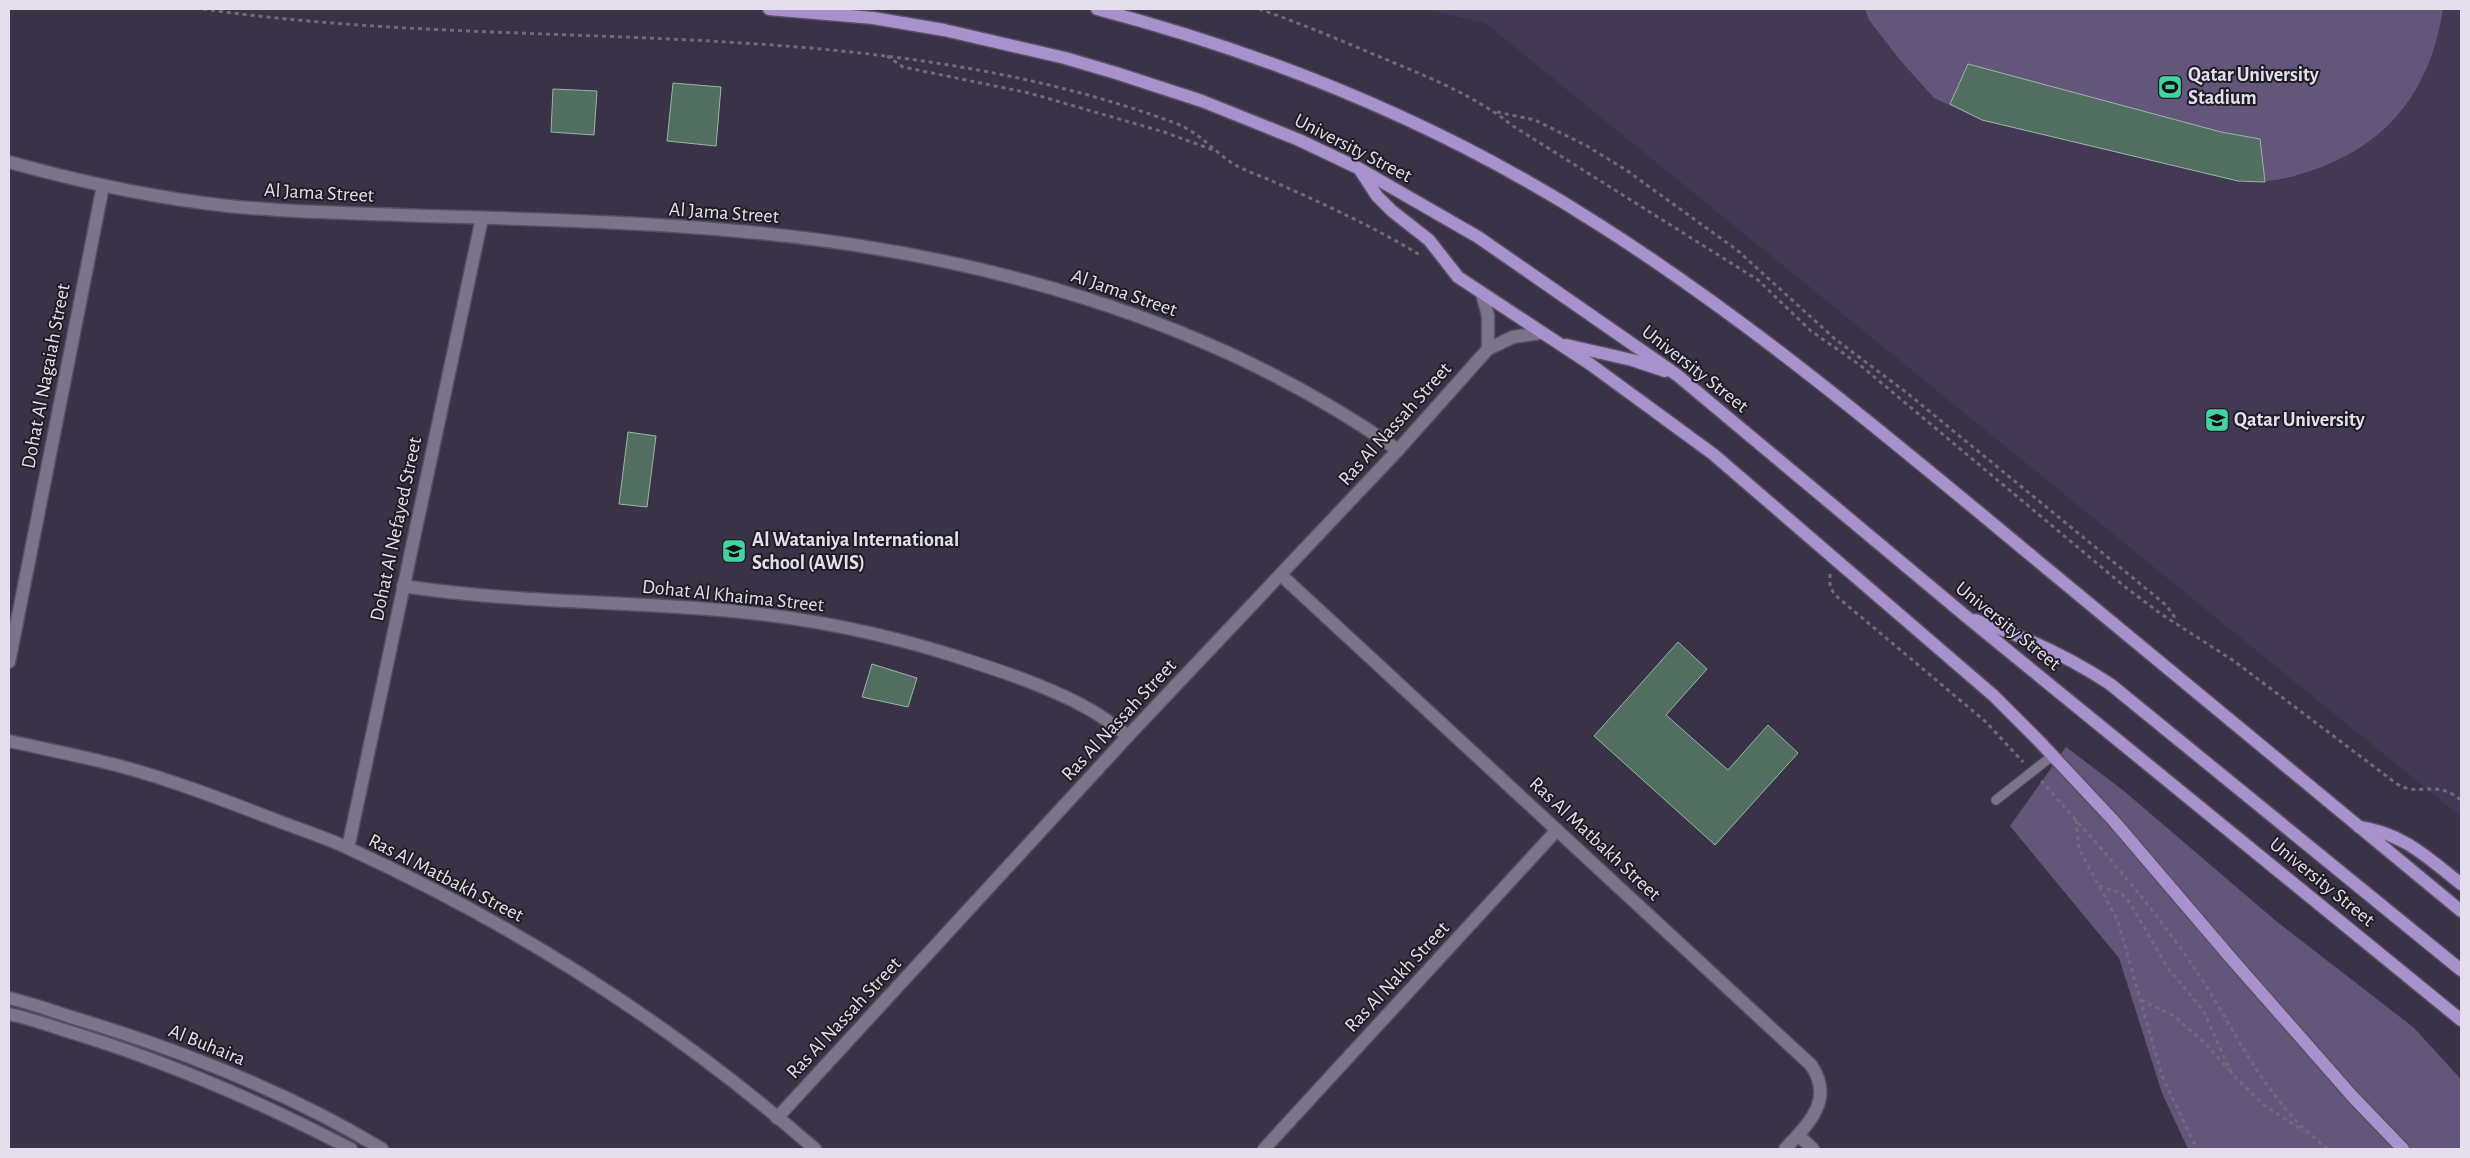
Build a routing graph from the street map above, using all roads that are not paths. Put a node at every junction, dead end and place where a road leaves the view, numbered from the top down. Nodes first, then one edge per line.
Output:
1 (769, 9) edge
2 (1097, 9) edge
3 (9, 162) edge
4 (1358, 168) junction
5 (103, 186) junction
6 (482, 218) junction
7 (1482, 294) junction
8 (1540, 334) junction
9 (1556, 342) junction
10 (1488, 348) junction
11 (1677, 375) junction
12 (1398, 450) junction
13 (1281, 575) junction
14 (403, 586) junction
15 (1968, 618) junction
16 (9, 662) edge
17 (1128, 736) junction
18 (9, 741) edge
19 (2052, 756) junction
20 (1996, 800) dead end
21 (2359, 827) junction
22 (1557, 830) junction
23 (348, 848) junction
24 (2461, 884) edge
25 (2461, 912) edge
26 (2461, 970) edge
27 (9, 998) edge
28 (9, 1014) edge
29 (2461, 1020) edge
30 (777, 1118) junction
31 (1798, 1135) junction
32 (351, 1149) edge
33 (382, 1149) edge
34 (815, 1149) edge
35 (1264, 1149) edge
36 (1785, 1149) edge
37 (1813, 1149) edge
38 (2403, 1149) edge

1 - 4 main road, University Street
2 - 21 main road
3 - 5 street, Al Jama Street
4 - 7 main road
4 - 11 main road, University Street
5 - 6 street, Al Jama Street
5 - 16 street, Dohat Al Nagaiah Street
6 - 12 street, Al Jama Street
6 - 14 street, Dohat Al Nefayed Street
7 - 8 main road
7 - 10 street
8 - 9 main road
8 - 10 street, Ras Al Nassah Street
9 - 11 main road
9 - 19 main road
10 - 12 street, Ras Al Nassah Street
11 - 15 main road, University Street
12 - 13 street, Ras Al Nassah Street
13 - 17 street, Ras Al Nassah Street
13 - 22 street, Ras Al Matbakh Street
14 - 17 street, Dohat Al Khaima Street
14 - 23 street, Dohat Al Nefayed Street
15 - 26 main road
15 - 29 main road, University Street
17 - 30 street, Ras Al Nassah Street
18 - 23 street, Ras Al Matbakh Street
19 - 20 lane
19 - 38 main road
21 - 24 main road
21 - 25 main road
22 - 31 street, Ras Al Matbakh Street
22 - 35 street, Ras Al Nakh Street
23 - 30 street, Ras Al Matbakh Street
27 - 33 street, Al Buhaira
28 - 32 street, Al Buhaira
30 - 34 street, Ras Al Matbakh Street
31 - 36 street, Ras Al Matbakh Street
31 - 37 street

